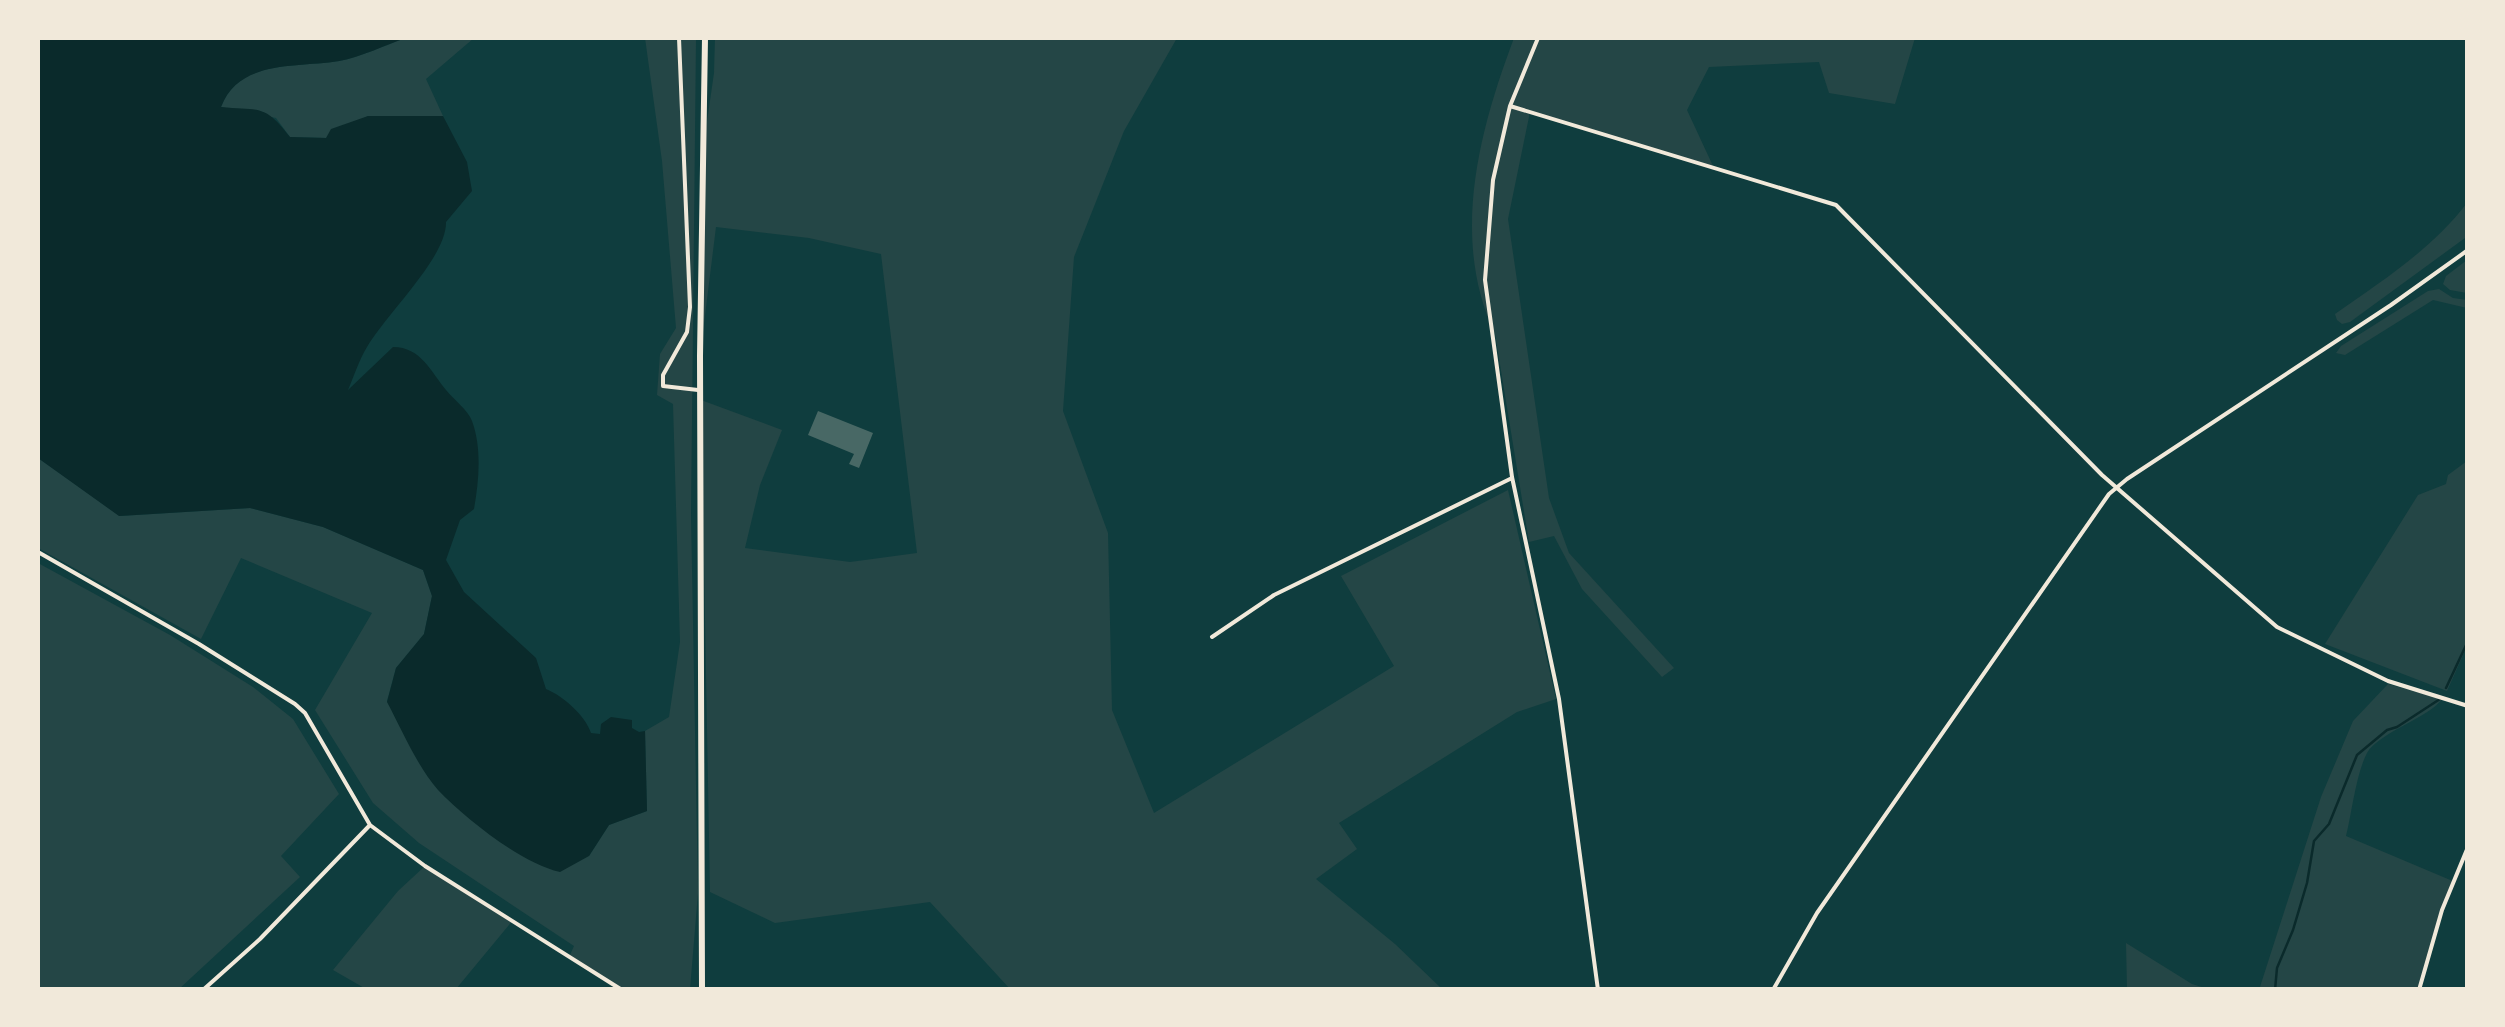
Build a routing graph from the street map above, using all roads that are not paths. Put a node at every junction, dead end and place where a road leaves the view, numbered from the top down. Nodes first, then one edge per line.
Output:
1 (679, 38) edge
2 (705, 38) edge
3 (1538, 38) edge
4 (1510, 106) junction
5 (2468, 250) edge
6 (700, 390) junction
7 (1512, 478) junction
8 (2117, 486) junction
9 (38, 552) edge
10 (1212, 637) dead end
11 (2468, 706) edge
12 (370, 825) junction
13 (2468, 848) edge
14 (203, 990) edge
15 (622, 990) edge
16 (702, 990) edge
17 (1598, 990) edge
18 (1773, 990) edge
19 (2420, 990) edge

1 - 6 street
2 - 6 main road
3 - 4 street
4 - 7 street
4 - 8 street
5 - 8 street
6 - 16 main road
7 - 10 street
7 - 17 street
8 - 11 street
8 - 18 street
9 - 12 street
12 - 14 street
12 - 15 street
13 - 19 street

